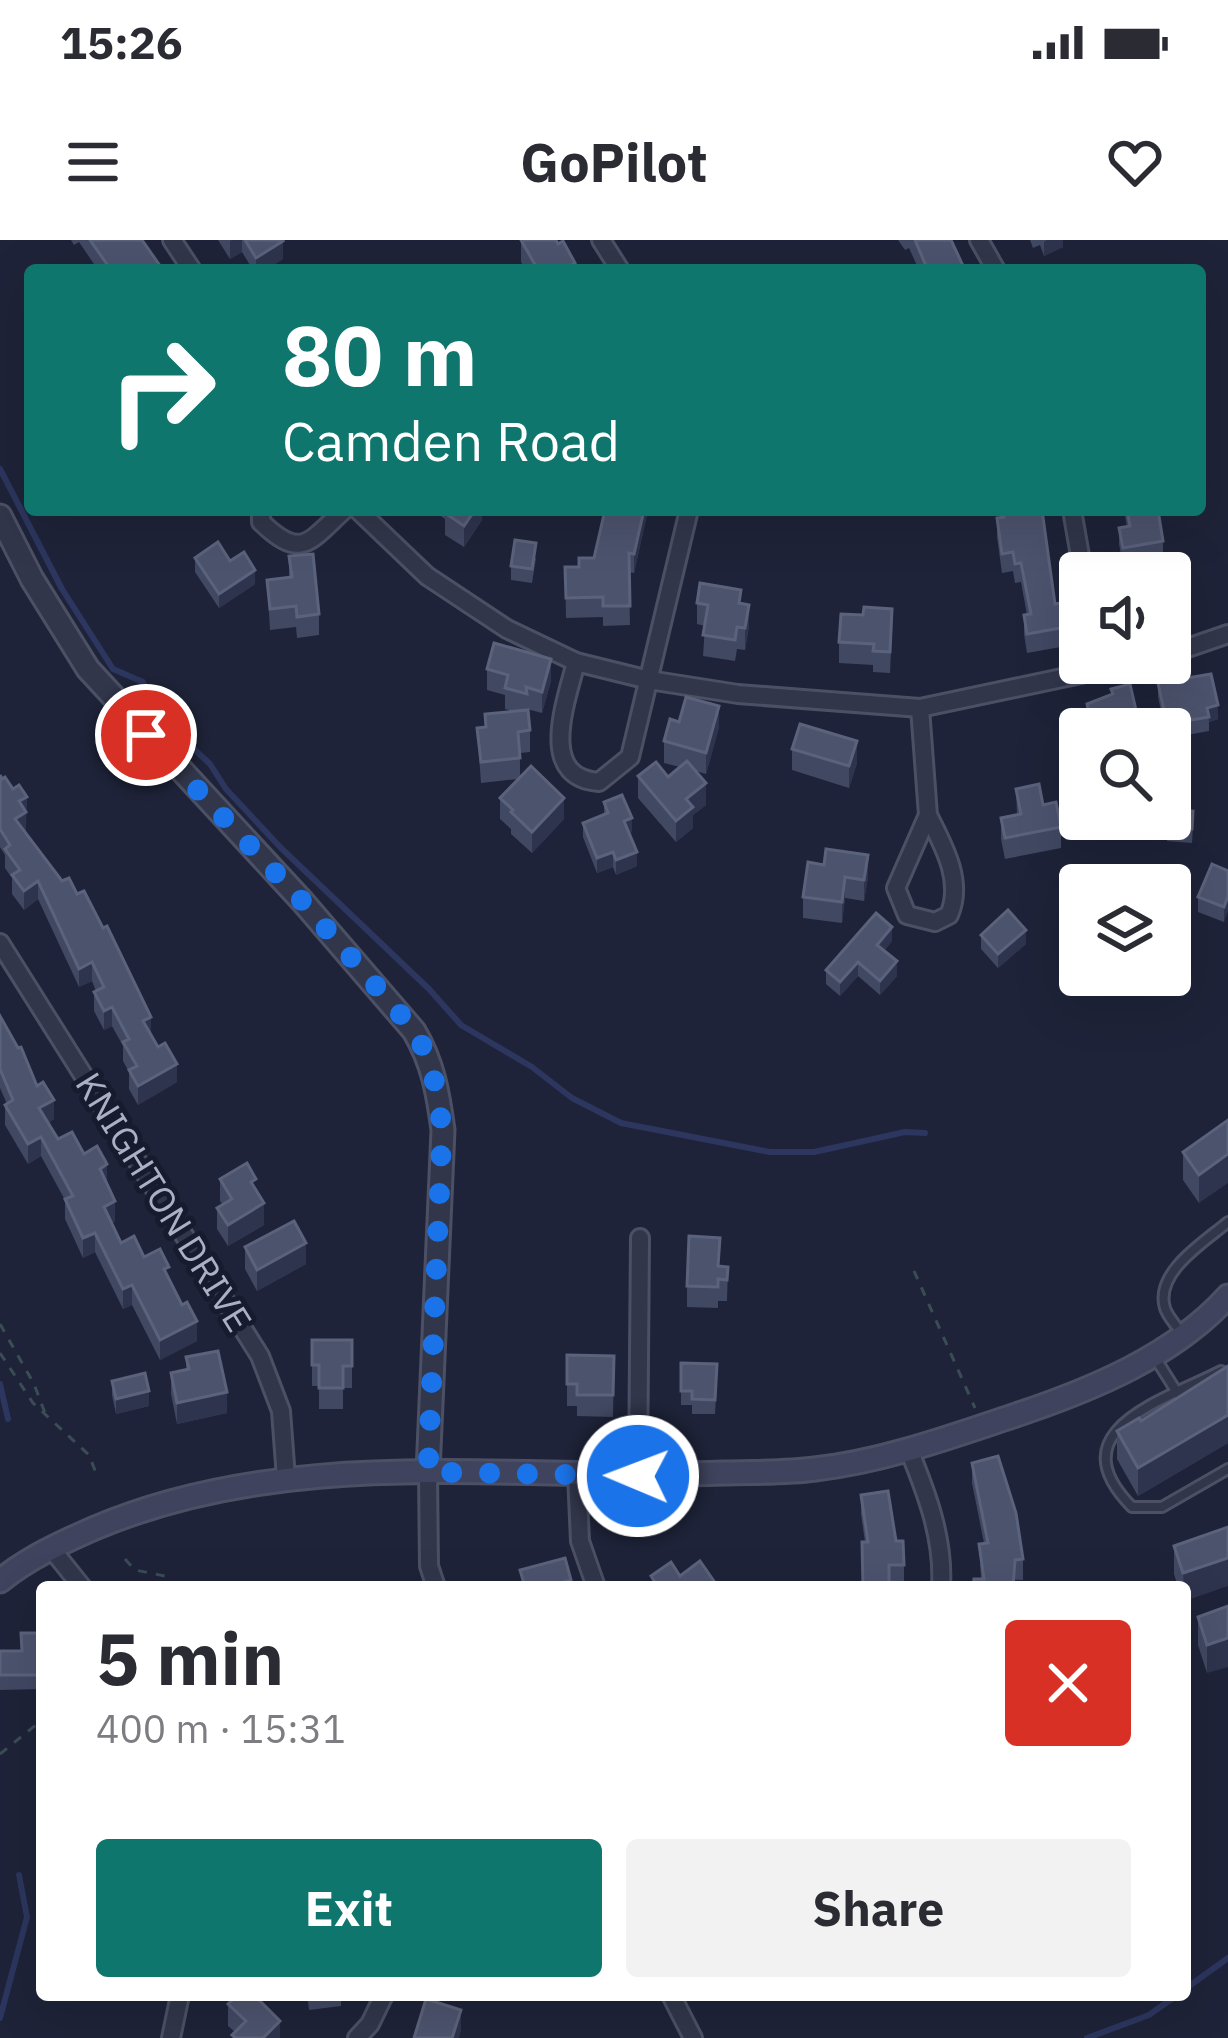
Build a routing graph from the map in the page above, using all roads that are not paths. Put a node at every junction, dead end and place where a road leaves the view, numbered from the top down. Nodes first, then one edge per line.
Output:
1 (0, 516) edge
2 (262, 516) edge
3 (338, 516) edge
4 (364, 516) edge
5 (688, 516) edge
6 (1073, 516) edge
7 (1079, 552) edge
8 (1228, 634) edge
9 (1191, 647) edge
10 (576, 662) junction
11 (1059, 676) edge
12 (650, 680) junction
13 (920, 708) junction
14 (928, 815) junction
15 (0, 943) edge
16 (1228, 1222) edge
17 (640, 1238) dead end
18 (1226, 1304) edge
19 (1182, 1335) junction
20 (1154, 1355) junction
21 (1228, 1374) edge
22 (1178, 1394) junction
23 (909, 1450) junction
24 (1228, 1469) edge
25 (428, 1472) junction
26 (577, 1475) junction
27 (638, 1476) junction
28 (286, 1478) junction
29 (50, 1547) junction
30 (0, 1581) edge
31 (77, 1581) edge
32 (434, 1581) edge
33 (594, 1581) edge
34 (941, 1581) edge
35 (179, 2001) edge
36 (381, 2001) edge
37 (674, 2001) edge
38 (171, 2038) edge
39 (357, 2038) edge
40 (693, 2038) edge

1 - 25 street
2 - 3 street
4 - 10 street
5 - 12 street
6 - 7 street
8 - 9 street
10 - 12 street
10 - 12 street
11 - 13 street
12 - 13 street
13 - 14 street
14 - 14 street
15 - 28 street, KNIGHTON DRIVE
16 - 19 lane
17 - 27 street
18 - 19 main road
19 - 20 main road
20 - 22 lane
20 - 23 main road
21 - 22 lane
22 - 24 lane
23 - 27 main road
23 - 34 street
25 - 26 main road
25 - 28 main road
25 - 32 street
26 - 27 main road
26 - 33 street
28 - 29 main road
29 - 30 main road
29 - 31 street
35 - 38 street
36 - 39 street
37 - 40 street

